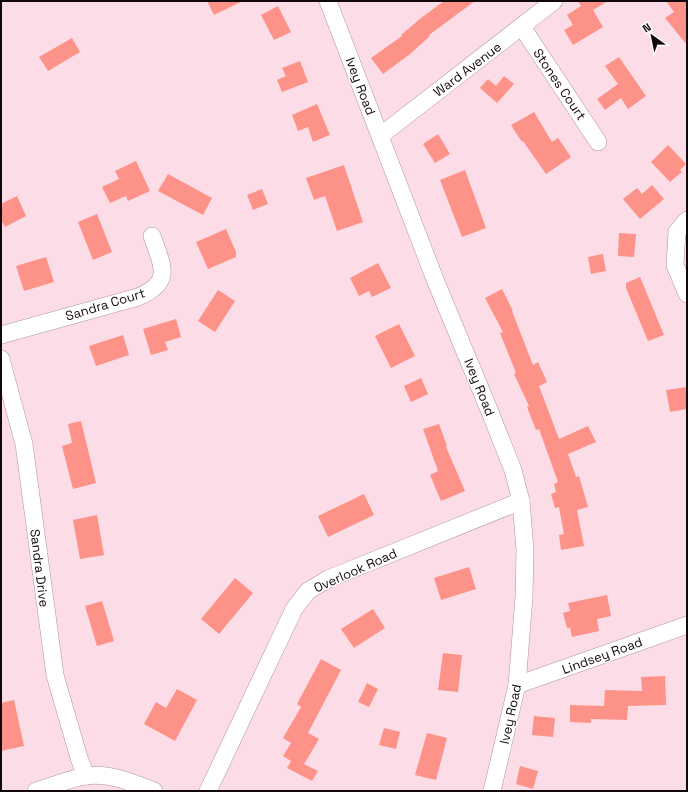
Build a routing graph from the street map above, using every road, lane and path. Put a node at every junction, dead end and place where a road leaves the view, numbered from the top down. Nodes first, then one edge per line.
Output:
1 (328, 1) edge
2 (554, 1) edge
3 (522, 27) junction
4 (380, 136) junction
5 (598, 142) dead end
6 (687, 220) edge
7 (152, 236) dead end
8 (687, 294) edge
9 (1, 335) edge
10 (1, 359) edge
11 (521, 501) junction
12 (687, 624) edge
13 (517, 685) junction
14 (86, 776) junction
15 (36, 791) edge
16 (154, 791) edge
17 (208, 791) edge
18 (492, 791) edge

1 - 4 street, Ivey Road
2 - 3 street, Ward Avenue
3 - 4 street, Ward Avenue
3 - 5 street, Stones Court
4 - 11 street, Ivey Road
6 - 8 street
7 - 9 street, Sandra Court
10 - 14 street, Sandra Drive
11 - 13 street, Ivey Road
11 - 17 street, Overlook Road
12 - 13 street, Lindsey Road
13 - 18 street, Ivey Road
14 - 15 street
14 - 16 street

